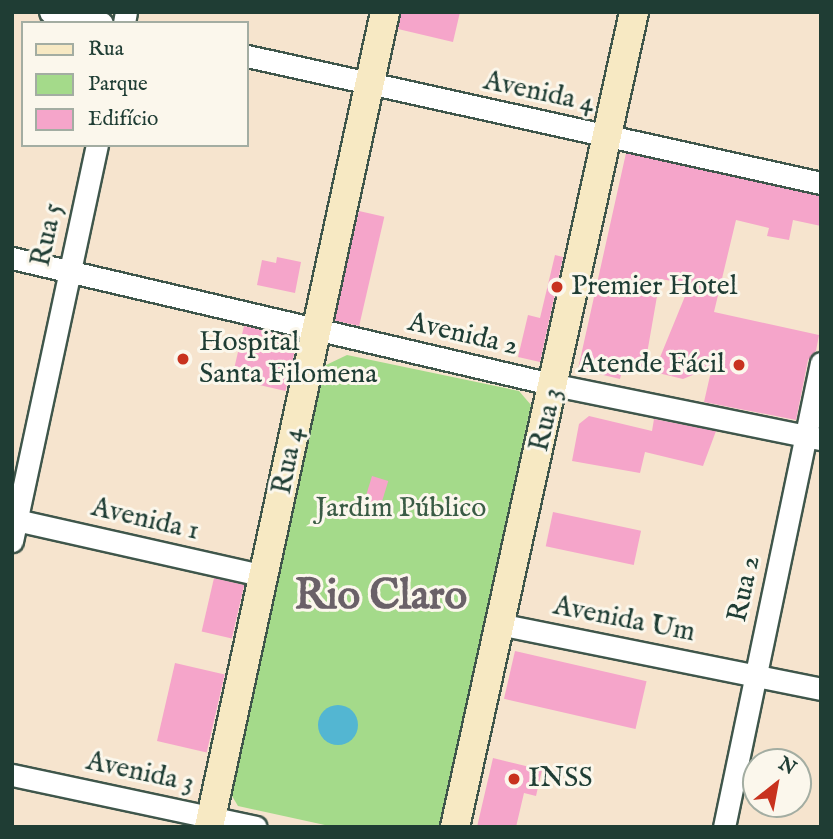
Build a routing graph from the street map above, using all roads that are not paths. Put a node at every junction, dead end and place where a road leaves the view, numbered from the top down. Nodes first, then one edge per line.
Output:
1 (50, 12) edge
2 (385, 12) edge
3 (634, 12) edge
4 (93, 21) edge
5 (248, 57) edge
6 (368, 85) junction
7 (607, 135) junction
8 (97, 147) edge
9 (821, 183) edge
10 (12, 258) edge
11 (69, 270) junction
12 (316, 329) junction
13 (821, 363) edge
14 (555, 385) junction
15 (813, 438) edge
16 (15, 520) edge
17 (12, 541) edge
18 (265, 576) junction
19 (499, 624) junction
20 (756, 675) junction
21 (821, 689) edge
22 (12, 775) edge
23 (210, 822) edge
24 (256, 827) edge
25 (454, 827) edge
26 (724, 827) edge

1 - 4 street
2 - 6 main road, Rua 4
3 - 7 main road, Rua 3
5 - 6 street, Avenida 4
6 - 7 street, Avenida 4
6 - 12 main road, Rua 4
7 - 9 street, Avenida 4
7 - 14 main road, Rua 3
8 - 11 street, Rua 5
10 - 11 street, Avenida 2
11 - 12 street, Avenida 2
11 - 16 street, Rua 5
12 - 14 street, Avenida 2
12 - 18 main road, Rua 4
13 - 15 street, Rua 2
14 - 15 street, Avenida 2
14 - 19 main road, Rua 3
15 - 20 street, Rua 2
16 - 17 street, Rua 5
16 - 18 street, Avenida 1
18 - 23 main road, Rua 4
19 - 20 street, Avenida Um
19 - 25 main road, Rua 3
20 - 21 street, Avenida Um
20 - 26 street, Rua 2
22 - 23 street, Avenida 3
23 - 24 street, Avenida 3

